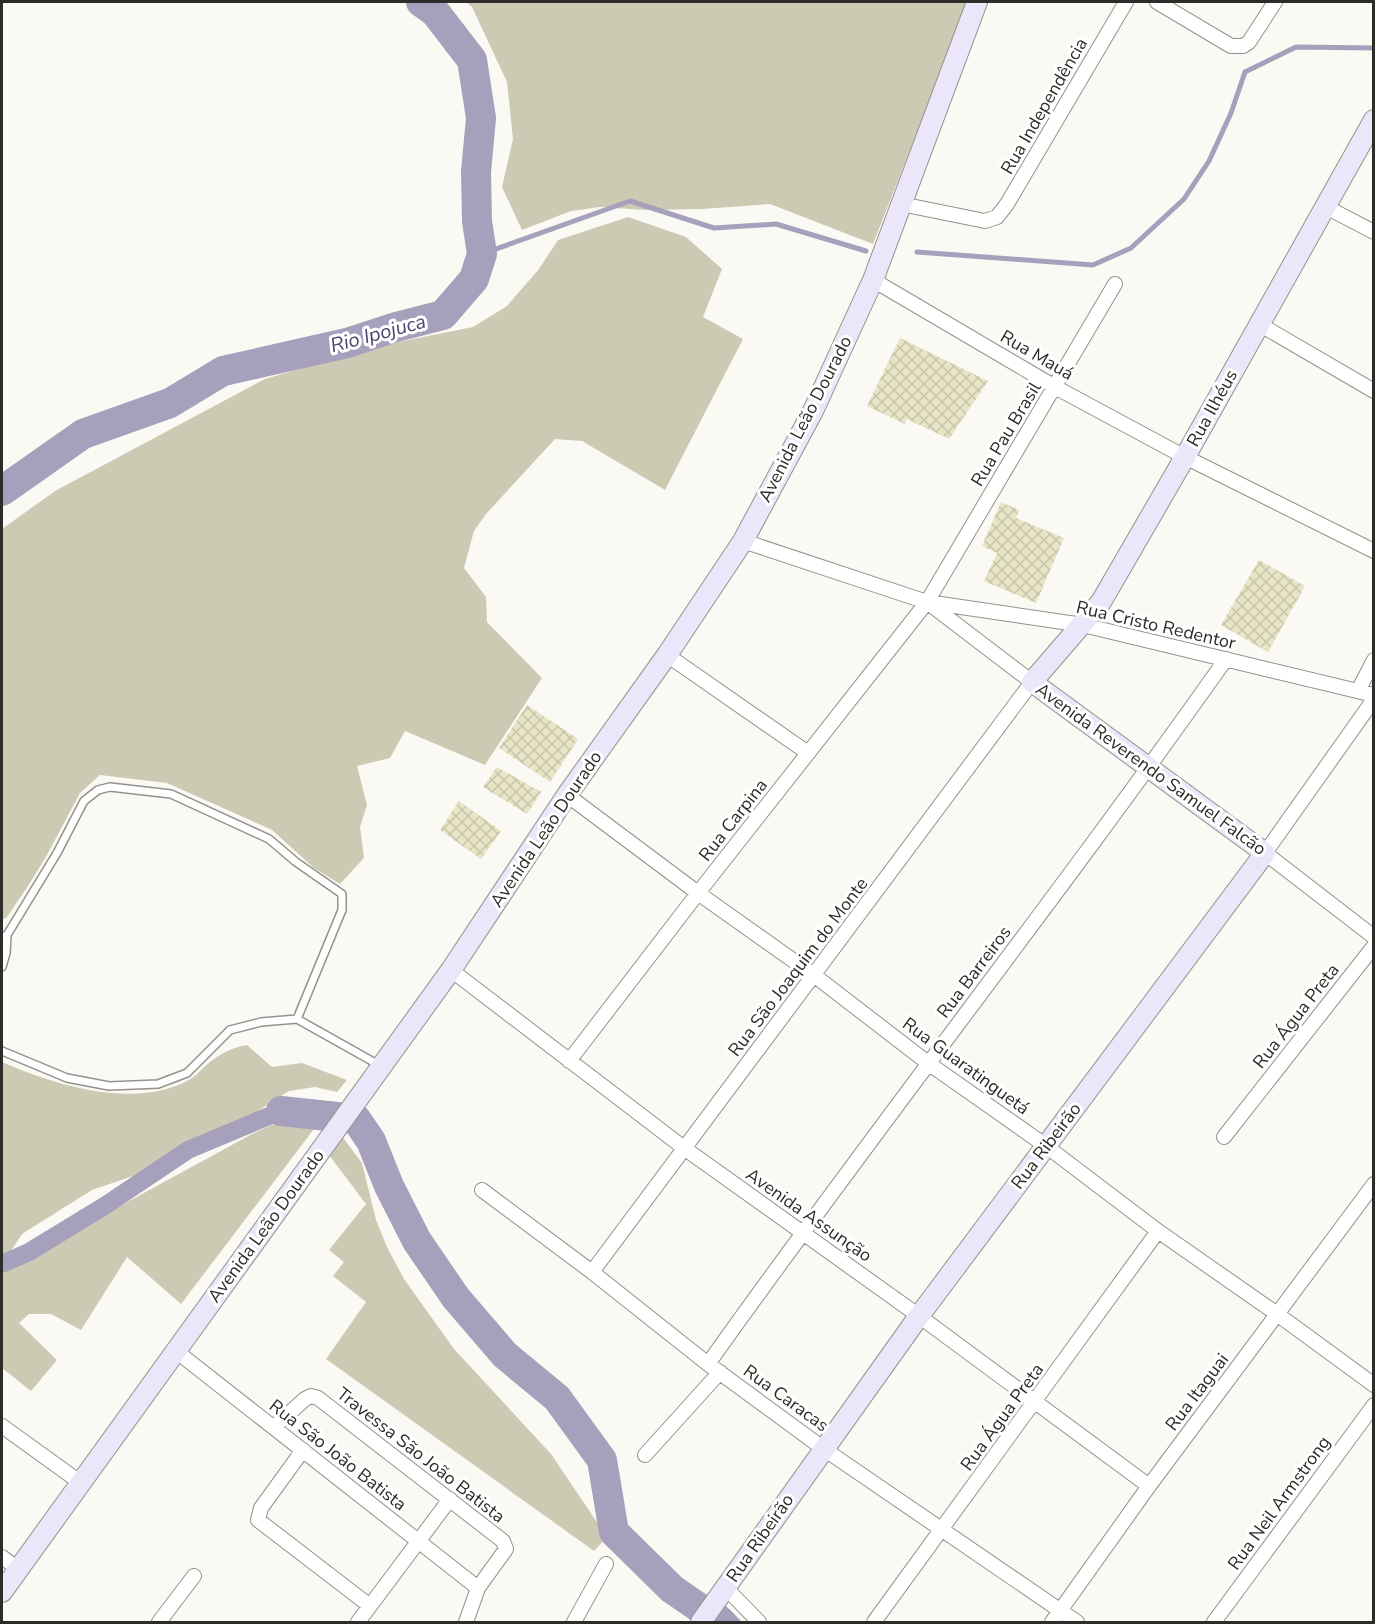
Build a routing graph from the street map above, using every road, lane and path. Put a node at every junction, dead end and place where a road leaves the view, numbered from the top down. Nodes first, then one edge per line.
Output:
1 (977, 2) edge
2 (1126, 2) edge
3 (1157, 2) edge
4 (1275, 2) edge
5 (1374, 120) edge
6 (901, 204) junction
7 (1326, 207) junction
8 (1374, 232) edge
9 (873, 280) junction
10 (1115, 284) dead end
11 (1259, 324) junction
12 (1055, 387) junction
13 (1374, 391) edge
14 (1185, 457) junction
15 (743, 541) junction
16 (1374, 551) edge
17 (927, 602) junction
18 (1083, 625) junction
19 (667, 655) junction
20 (1226, 659) junction
21 (1374, 660) edge
22 (1032, 682) junction
23 (1358, 690) junction
24 (1374, 697) edge
25 (808, 753) junction
26 (1149, 769) junction
27 (567, 795) junction
28 (1265, 853) junction
29 (698, 893) junction
30 (4, 936) edge
31 (1374, 937) edge
32 (1374, 946) edge
33 (2, 967) edge
34 (451, 970) junction
35 (814, 976) junction
36 (297, 1019) junction
37 (2, 1051) edge
38 (569, 1061) junction
39 (928, 1063) junction
40 (381, 1066) junction
41 (1224, 1137) dead end
42 (1046, 1146) junction
43 (684, 1148) junction
44 (1374, 1184) edge
45 (482, 1190) dead end
46 (1158, 1231) junction
47 (802, 1232) junction
48 (592, 1272) junction
49 (1277, 1314) junction
50 (919, 1316) junction
51 (176, 1351) junction
52 (714, 1368) junction
53 (1374, 1385) edge
54 (1035, 1402) junction
55 (1374, 1405) edge
56 (2, 1426) edge
57 (274, 1427) junction
58 (824, 1449) junction
59 (303, 1450) junction
60 (645, 1455) dead end
61 (81, 1483) junction
62 (1149, 1486) junction
63 (450, 1499) junction
64 (942, 1529) junction
65 (418, 1540) junction
66 (2, 1557) edge
67 (606, 1564) dead end
68 (18, 1569) junction
69 (194, 1576) dead end
70 (478, 1588) junction
71 (723, 1590) junction
72 (2, 1592) edge
73 (370, 1606) junction
74 (1060, 1611) junction
75 (159, 1623) edge
76 (358, 1623) edge
77 (466, 1623) edge
78 (574, 1623) edge
79 (701, 1623) edge
80 (759, 1623) edge
81 (874, 1623) edge
82 (1052, 1623) edge
83 (1077, 1623) edge
84 (1214, 1623) edge

1 - 6 main road, Avenida Leão Dourado
2 - 6 street, Rua Independência
3 - 4 street
5 - 7 main road, Rua Ilhéus
6 - 9 main road, Avenida Leão Dourado
7 - 8 street
7 - 11 main road, Rua Ilhéus
9 - 12 street, Rua Mauá
9 - 15 main road, Avenida Leão Dourado
10 - 12 street, Rua Pau Brasil
11 - 13 street
11 - 14 main road, Rua Ilhéus
12 - 14 street, Rua Mauá
12 - 17 street, Rua Pau Brasil
14 - 16 street, Rua Mauá
14 - 18 main road, Rua Ilhéus
15 - 17 street
15 - 19 main road, Avenida Leão Dourado
17 - 18 street, Rua Cristo Redentor
17 - 22 street, Avenida Reverendo Samuel Falcão
17 - 25 street, Rua Carpina
18 - 20 street, Rua Cristo Redentor
18 - 22 main road, Rua Ilhéus
19 - 25 street
19 - 27 main road, Avenida Leão Dourado
20 - 23 street, Rua Cristo Redentor
20 - 26 street, Rua Barreiros
21 - 23 street
22 - 26 main road, Avenida Reverendo Samuel Falcão
22 - 35 street, Rua São Joaquim do Monte
23 - 24 street, Rua Cristo Redentor
24 - 28 street, Rua Ribeirão
25 - 29 street, Rua Carpina
26 - 28 main road, Avenida Reverendo Samuel Falcão
26 - 39 street, Rua Barreiros
27 - 29 street, Rua Guaratinguetá
27 - 34 main road, Avenida Leão Dourado
28 - 31 street, Avenida Reverendo Samuel Falcão
28 - 42 main road, Rua Ribeirão
29 - 35 street, Rua Guaratinguetá
29 - 38 street, Rua Carpina
30 - 33 lane
30 - 36 lane
32 - 41 street, Rua Água Preta
34 - 38 street, Avenida Assunção
34 - 40 main road, Avenida Leão Dourado
35 - 39 street, Rua Guaratinguetá
35 - 43 street, Rua São Joaquim do Monte
36 - 37 lane
36 - 40 lane
38 - 43 street, Avenida Assunção
39 - 42 street, Rua Guaratinguetá
39 - 47 street, Rua Barreiros
40 - 51 main road, Avenida Leão Dourado
42 - 46 street, Rua Guaratinguetá
42 - 50 main road, Rua Ribeirão
43 - 47 street, Avenida Assunção
43 - 48 street, Rua São Joaquim do Monte
44 - 49 street, Rua Itaguai
45 - 48 street, Rua Caracas
46 - 49 street, Rua Guaratinguetá
46 - 54 street, Rua Água Preta
47 - 50 street, Avenida Assunção
47 - 52 street, Rua Barreiros
48 - 52 street, Rua Caracas
49 - 53 street, Rua Guaratinguetá
49 - 62 street, Rua Itaguai
50 - 54 street, Avenida Assunção
50 - 58 main road, Rua Ribeirão
51 - 57 street, Rua São João Batista
51 - 61 main road, Avenida Leão Dourado
52 - 58 street, Rua Caracas
52 - 60 street, Rua Barreiros
54 - 62 street, Avenida Assunção
54 - 64 street, Rua Água Preta
55 - 84 street, Rua Neil Armstrong
56 - 61 street
57 - 59 street, Rua São João Batista
57 - 63 street, Travessa São João Batista
58 - 64 street, Rua Caracas
58 - 71 main road, Rua Ribeirão
59 - 65 street, Rua São João Batista
59 - 73 street
61 - 68 main road, Avenida Leão Dourado
62 - 74 street, Rua Itaguai
63 - 65 street
63 - 70 street, Travessa São João Batista
64 - 74 street, Rua Caracas
64 - 81 street, Rua Água Preta
65 - 70 street, Rua São João Batista
65 - 73 street
66 - 68 street
67 - 78 street
68 - 72 main road, Avenida Leão Dourado
69 - 75 street
70 - 77 street
71 - 79 main road, Rua Ribeirão
71 - 80 street
73 - 76 street
74 - 82 street, Rua Itaguai
74 - 83 street, Rua Caracas

